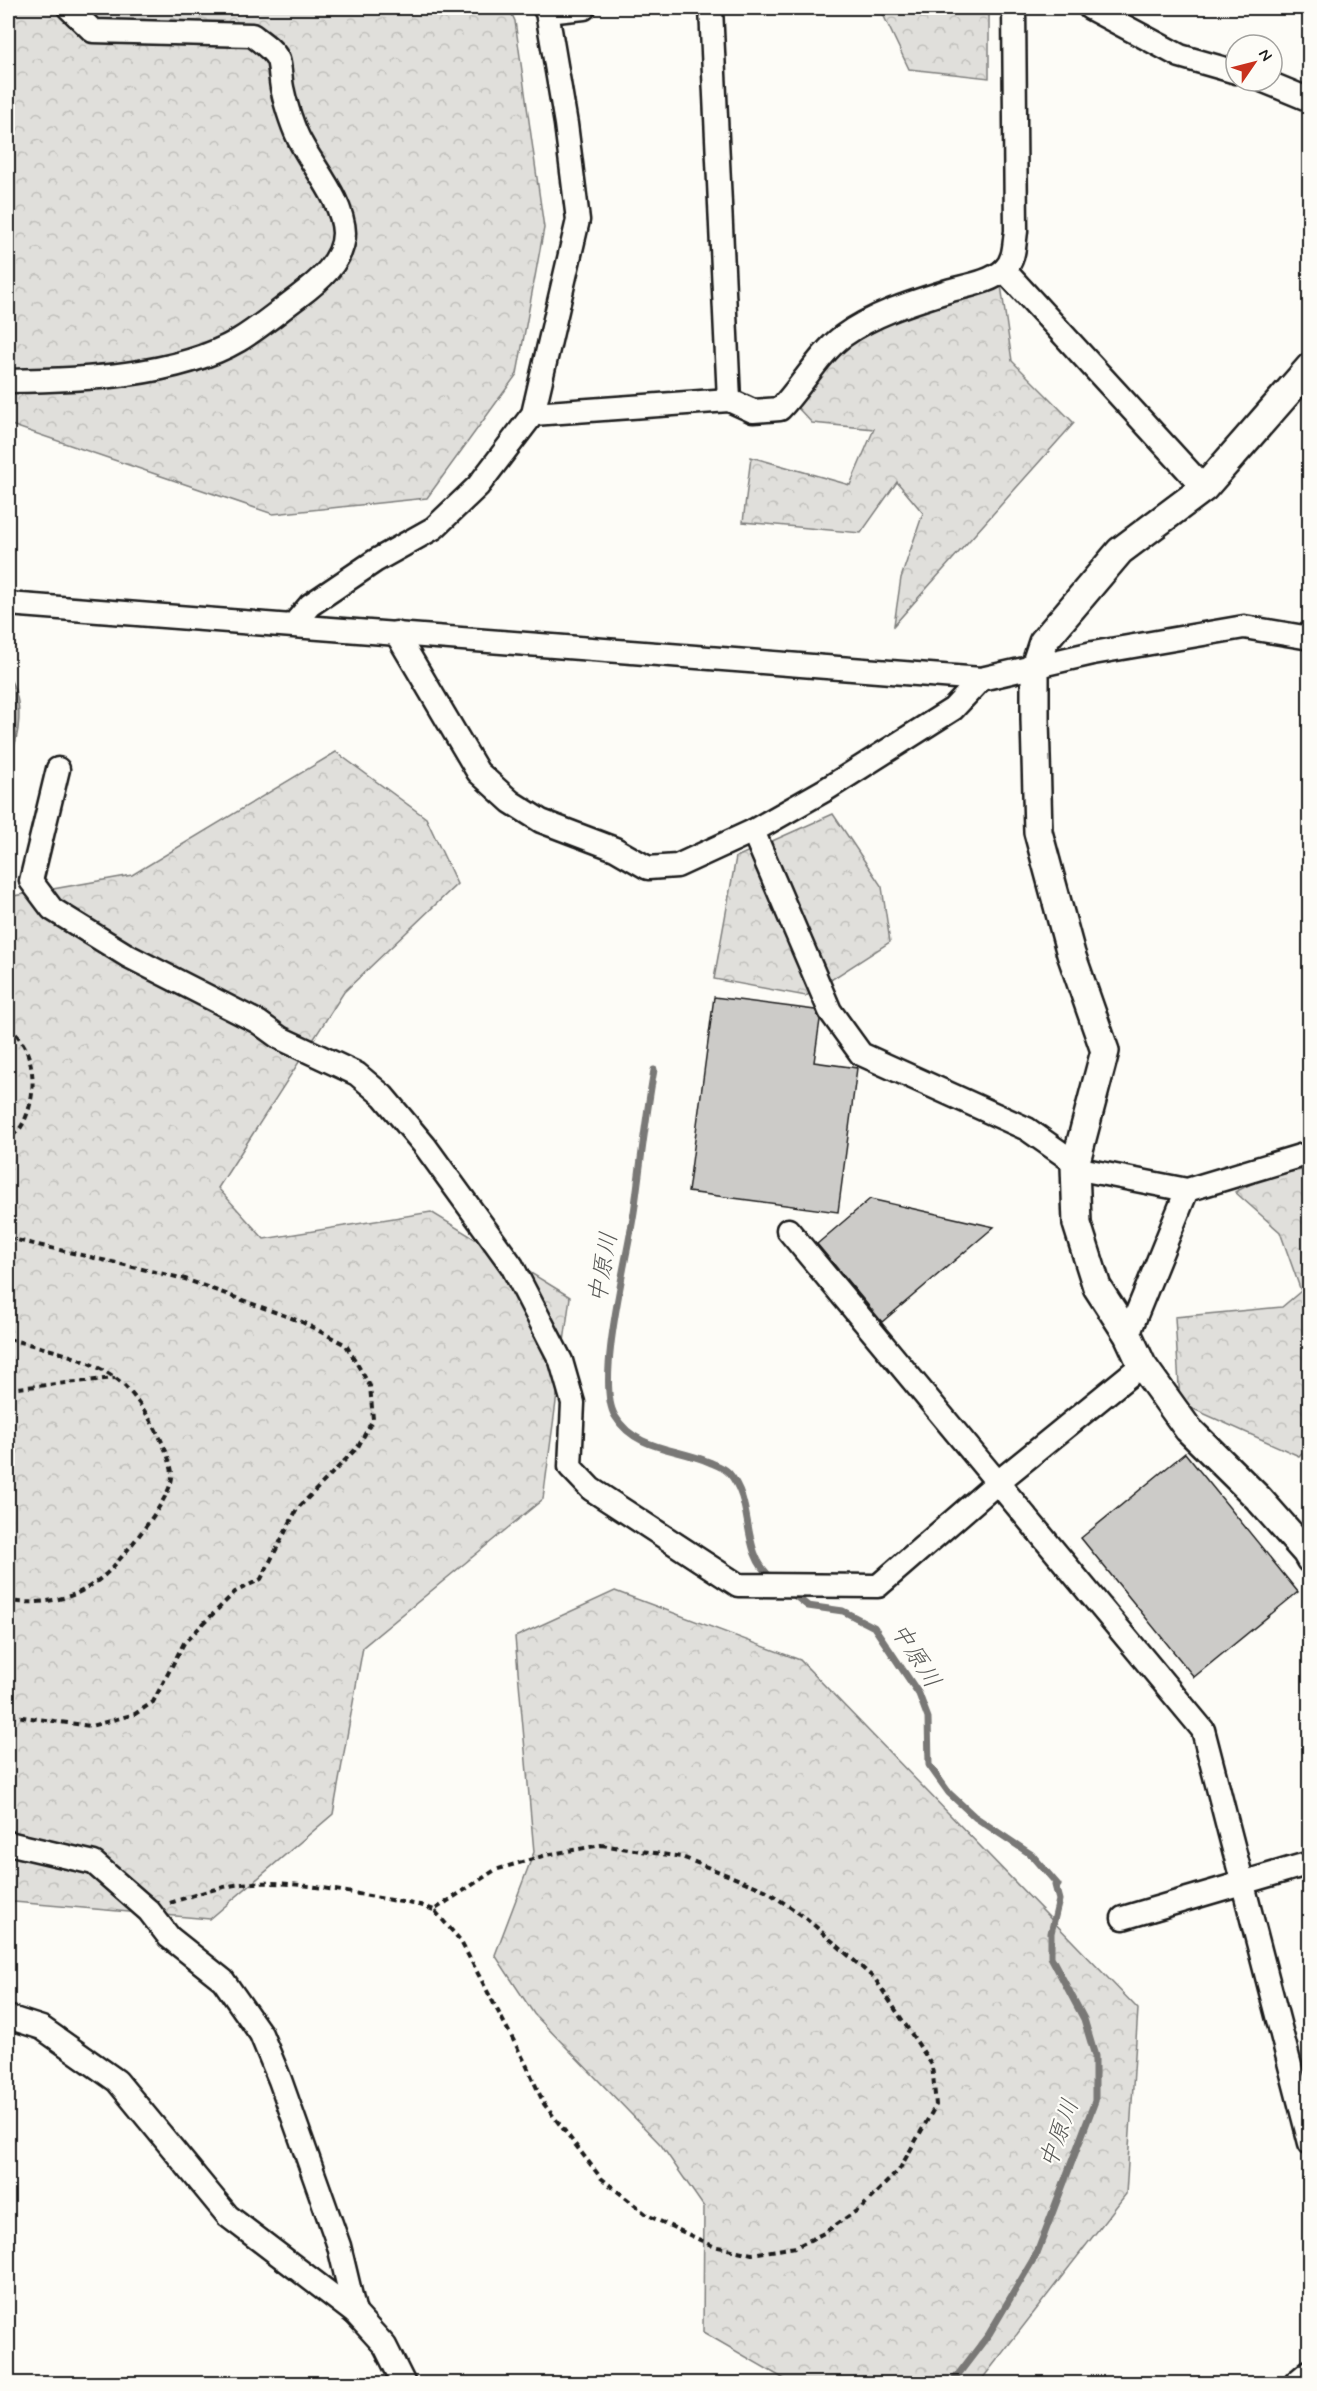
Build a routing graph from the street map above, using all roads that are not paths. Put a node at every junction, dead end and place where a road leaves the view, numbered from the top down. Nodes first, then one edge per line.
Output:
1 (69, 8) edge
2 (584, 8) edge
3 (711, 8) edge
4 (1014, 8) edge
5 (1090, 8) edge
6 (545, 10) edge
7 (1224, 69) edge
8 (1284, 89) edge
9 (1310, 100) edge
10 (1004, 270) junction
11 (1310, 367) edge
12 (8, 381) edge
13 (729, 400) junction
14 (533, 414) junction
15 (1204, 488) junction
16 (8, 604) edge
17 (293, 625) junction
18 (396, 633) junction
19 (1310, 638) edge
20 (1035, 666) junction
21 (981, 679) junction
22 (57, 769) dead end
23 (753, 831) junction
24 (1310, 1154) edge
25 (1075, 1166) junction
26 (1187, 1190) junction
27 (788, 1230) dead end
28 (1128, 1335) junction
29 (1142, 1365) junction
30 (998, 1482) junction
31 (1310, 1559) edge
32 (8, 1843) edge
33 (1310, 1863) edge
34 (1244, 1882) junction
35 (1123, 1918) dead end
36 (8, 2017) edge
37 (1310, 2143) edge
38 (355, 2313) junction
39 (1310, 2374) edge
40 (404, 2384) edge
41 (1298, 2384) edge

1 - 12 street
2 - 6 street
3 - 13 street
4 - 10 street
5 - 7 street
6 - 14 street
8 - 9 street
10 - 13 street
10 - 15 street
11 - 15 street
13 - 14 street
14 - 17 street
15 - 20 street
16 - 17 street
17 - 18 street
18 - 21 street
18 - 23 street
19 - 20 street
20 - 21 street
20 - 25 street
21 - 23 street
22 - 30 street
23 - 25 street
24 - 26 street
25 - 26 street
25 - 28 street
26 - 28 street
27 - 30 street
28 - 29 street
29 - 30 street
29 - 31 street
30 - 34 street
32 - 38 street
33 - 34 street
34 - 35 street
34 - 37 street
36 - 38 street
38 - 40 street
39 - 41 street

